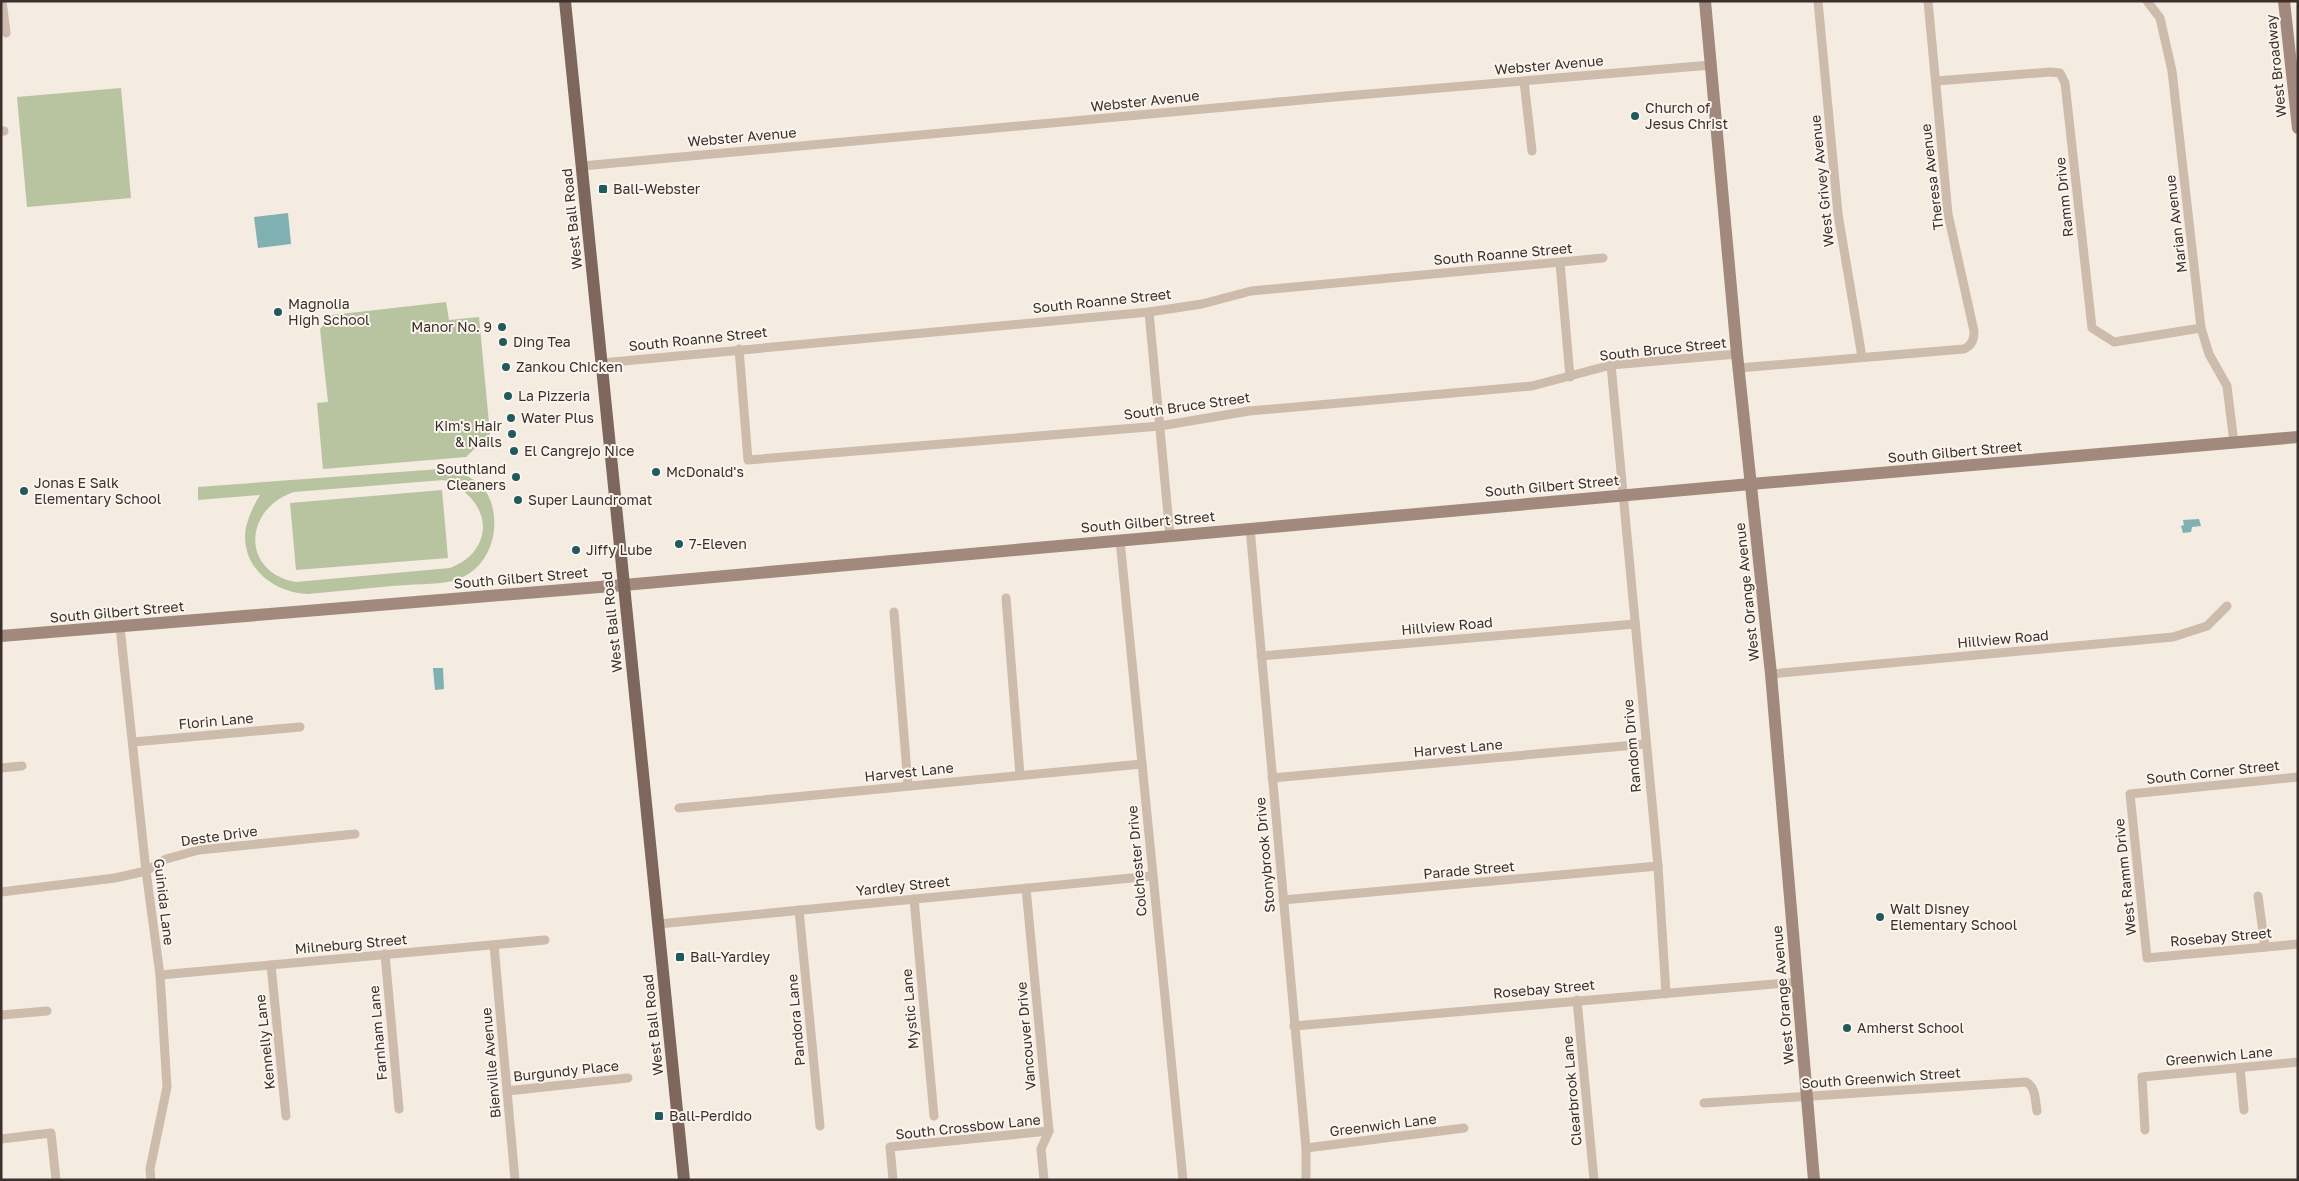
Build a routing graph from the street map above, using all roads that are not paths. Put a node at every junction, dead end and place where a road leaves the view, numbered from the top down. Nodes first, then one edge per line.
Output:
1 (2, 1) edge
2 (566, 1) edge
3 (1705, 1) edge
4 (1818, 1) edge
5 (1928, 1) edge
6 (2147, 1) edge
7 (2284, 1) edge
8 (6, 33) dead end
9 (1711, 65) junction
10 (1524, 81) junction
11 (1936, 81) junction
12 (2298, 128) edge
13 (1532, 151) dead end
14 (582, 166) junction
15 (1603, 258) dead end
16 (1560, 263) junction
17 (1149, 312) junction
18 (2201, 328) junction
19 (1970, 346) joint
20 (739, 349) junction
21 (1737, 354) junction
22 (1862, 357) junction
23 (602, 363) junction
24 (1611, 365) junction
25 (1739, 368) junction
26 (1570, 377) junction
27 (1160, 426) junction
28 (2298, 437) edge
29 (2234, 443) junction
30 (1751, 484) junction
31 (1622, 495) junction
32 (1250, 528) junction
33 (1170, 536) junction
34 (1120, 540) junction
35 (624, 584) junction
36 (1006, 598) dead end
37 (2227, 606) dead end
38 (894, 612) dead end
39 (1635, 624) junction
40 (120, 627) junction
41 (1, 636) edge
42 (1261, 656) junction
43 (1770, 674) junction
44 (300, 727) dead end
45 (133, 742) junction
46 (1646, 744) junction
47 (1142, 764) junction
48 (22, 766) dead end
49 (1, 768) edge
50 (1020, 775) junction
51 (2298, 776) edge
52 (1272, 778) junction
53 (908, 786) junction
54 (2130, 794) joint
55 (679, 808) dead end
56 (355, 834) dead end
57 (1658, 866) junction
58 (146, 871) junction
59 (1152, 876) junction
60 (1026, 888) junction
61 (1, 892) edge
62 (2258, 896) dead end
63 (914, 899) junction
64 (1283, 900) junction
65 (799, 910) junction
66 (658, 924) junction
67 (545, 940) dead end
68 (2298, 944) edge
69 (494, 945) junction
70 (2265, 947) junction
71 (385, 954) junction
72 (2147, 958) joint
73 (271, 965) junction
74 (160, 975) junction
75 (1797, 982) junction
76 (1666, 994) junction
77 (1577, 1000) junction
78 (47, 1011) dead end
79 (1, 1015) edge
80 (1294, 1026) junction
81 (2298, 1062) edge
82 (2240, 1068) junction
83 (628, 1078) dead end
84 (507, 1091) junction
85 (1806, 1097) junction
86 (1704, 1103) dead end
87 (399, 1109) dead end
88 (2244, 1110) dead end
89 (2037, 1111) dead end
90 (286, 1116) dead end
91 (934, 1116) dead end
92 (820, 1126) dead end
93 (1464, 1128) dead end
94 (2145, 1130) dead end
95 (1049, 1131) junction
96 (1, 1139) edge
97 (1306, 1148) junction
98 (56, 1180) edge
99 (151, 1180) edge
100 (515, 1180) edge
101 (684, 1180) edge
102 (893, 1180) edge
103 (1044, 1180) edge
104 (1183, 1180) edge
105 (1306, 1180) edge
106 (1594, 1180) edge
107 (1814, 1180) edge

1 - 8 street
2 - 14 main road, West Ball Road
3 - 9 street, West Orange Avenue
4 - 22 street, West Grivey Avenue
5 - 11 street, Theresa Avenue
6 - 18 street, Marian Avenue
7 - 12 street, West Broadway
9 - 10 street, Webster Avenue
9 - 21 street, West Orange Avenue
10 - 13 street
10 - 14 street, Webster Avenue
11 - 18 street, Ramm Drive
11 - 19 street, Theresa Avenue
14 - 23 main road, West Ball Road
15 - 16 street, South Roanne Street
16 - 17 street, South Roanne Street
16 - 26 street
17 - 20 street, South Roanne Street
17 - 27 street
18 - 29 street, Marian Avenue
19 - 22 street, South Bruce Street
20 - 23 street, South Roanne Street
20 - 27 street, South Bruce Street
21 - 24 street, South Bruce Street
21 - 25 street, West Orange Avenue
22 - 25 street, South Bruce Street
23 - 35 main road, West Ball Road
24 - 26 street, South Bruce Street
24 - 31 street, Random Drive
25 - 30 street, West Orange Avenue
26 - 27 street, South Bruce Street
27 - 33 street
28 - 29 street, South Gilbert Street
29 - 30 street, South Gilbert Street
30 - 31 street, South Gilbert Street
30 - 43 street, West Orange Avenue
31 - 32 street, South Gilbert Street
31 - 39 street, Random Drive
32 - 33 street, South Gilbert Street
32 - 42 street, Stonybrook Drive
33 - 34 street, South Gilbert Street
34 - 35 street, South Gilbert Street
34 - 47 street, Colchester Drive
35 - 40 street, South Gilbert Street
35 - 66 main road, West Ball Road
36 - 50 street
37 - 43 street, Hillview Road
38 - 53 street
39 - 42 street, Hillview Road
39 - 46 street, Random Drive
40 - 41 street, South Gilbert Street
40 - 45 street, Guinida Lane
42 - 52 street, Stonybrook Drive
43 - 75 street, West Orange Avenue
44 - 45 street, Florin Lane
45 - 58 street, Guinida Lane
46 - 52 street, Harvest Lane
46 - 57 street, Random Drive
47 - 50 street, Harvest Lane
47 - 59 street, Colchester Drive
48 - 49 street
50 - 53 street, Harvest Lane
51 - 54 street, South Corner Street
52 - 64 street, Stonybrook Drive
53 - 55 street, Harvest Lane
54 - 72 street, West Ramm Drive
56 - 58 street, Deste Drive
57 - 64 street, Parade Street
57 - 76 street, Random Drive
58 - 61 street, Deste Drive
58 - 74 street, Guinida Lane
59 - 60 street, Yardley Street
59 - 104 street, Colchester Drive
60 - 63 street, Yardley Street
60 - 95 street, Vancouver Drive
62 - 70 street
63 - 65 street, Yardley Street
63 - 91 street, Mystic Lane
64 - 80 street, Stonybrook Drive
65 - 66 street, Yardley Street
65 - 92 street, Pandora Lane
66 - 101 main road, West Ball Road
67 - 69 street, Milneburg Street
68 - 70 street, Rosebay Street
69 - 71 street, Milneburg Street
69 - 84 street, Bienville Avenue
70 - 72 street, Rosebay Street
71 - 73 street, Milneburg Street
71 - 87 street, Farnham Lane
73 - 74 street, Milneburg Street
73 - 90 street, Kennelly Lane
74 - 99 street, Guinida Lane
75 - 76 street, Rosebay Street
75 - 85 street, West Orange Avenue
76 - 77 street, Rosebay Street
77 - 80 street, Rosebay Street
77 - 106 street, Clearbrook Lane
78 - 79 street
80 - 97 street, Stonybrook Drive
81 - 82 street, Greenwich Lane
82 - 88 street
82 - 94 street, Greenwich Lane
83 - 84 street, Burgundy Place
84 - 100 street, Bienville Avenue
85 - 86 street, South Greenwich Street
85 - 89 street, South Greenwich Street
85 - 107 street, West Orange Avenue
93 - 97 street, Greenwich Lane
95 - 102 street, South Crossbow Lane
95 - 103 street, Vancouver Drive
96 - 98 street
97 - 105 street, Stonybrook Drive

